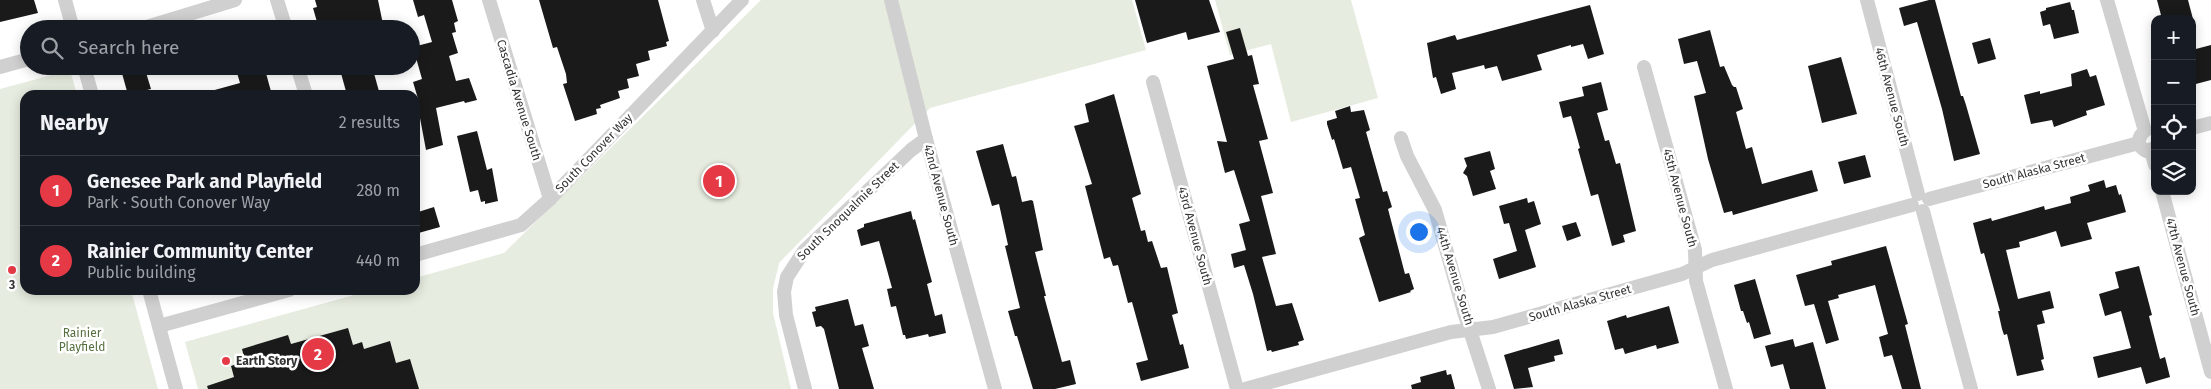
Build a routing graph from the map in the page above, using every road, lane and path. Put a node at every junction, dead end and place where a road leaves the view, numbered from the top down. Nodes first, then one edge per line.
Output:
1 (65, 0) edge
2 (235, 0) edge
3 (277, 0) edge
4 (489, 0) edge
5 (703, 0) edge
6 (742, 0) edge
7 (891, 0) edge
8 (1867, 0) edge
9 (2107, 0) edge
10 (70, 20) edge
11 (169, 20) edge
12 (283, 20) edge
13 (712, 31) junction
14 (20, 61) edge
15 (0, 67) edge
16 (1644, 67) dead end
17 (86, 75) edge
18 (300, 75) edge
19 (1152, 82) dead end
20 (91, 90) edge
21 (304, 90) edge
22 (2211, 123) edge
23 (2196, 127) edge
24 (1401, 138) dead end
25 (926, 139) junction
26 (2149, 141) edge
27 (2163, 195) edge
28 (550, 199) junction
29 (1921, 202) junction
30 (420, 254) edge
31 (1696, 268) junction
32 (150, 295) edge
33 (271, 295) edge
34 (159, 326) junction
35 (1471, 330) junction
36 (2211, 372) edge
37 (176, 389) edge
38 (805, 389) edge
39 (995, 389) edge
40 (1238, 389) edge
41 (1246, 389) edge
42 (1489, 389) edge
43 (1726, 389) edge
44 (1970, 389) edge

1 - 10 street
2 - 11 street
3 - 12 street
4 - 28 street, Cascadia Avenue South
5 - 13 street
6 - 13 street, South Conover Way
7 - 25 street, 42nd Avenue South
8 - 29 street, 46th Avenue South
9 - 26 street
13 - 28 street, South Conover Way
14 - 15 street
16 - 31 street, 45th Avenue South
17 - 20 street
18 - 21 street
19 - 40 street, 43rd Avenue South
22 - 23 street
24 - 35 street, 44th Avenue South
25 - 38 street, South Snoqualmie Street
25 - 39 street, 42nd Avenue South
26 - 29 street, South Alaska Street
27 - 36 street, 47th Avenue South
28 - 30 street, South Conover Way
29 - 31 street, South Alaska Street
29 - 44 street, 46th Avenue South
31 - 35 street, South Alaska Street
31 - 43 street, 45th Avenue South
32 - 34 street
33 - 34 street
34 - 37 street
35 - 41 street, South Alaska Street
35 - 42 street, 44th Avenue South

